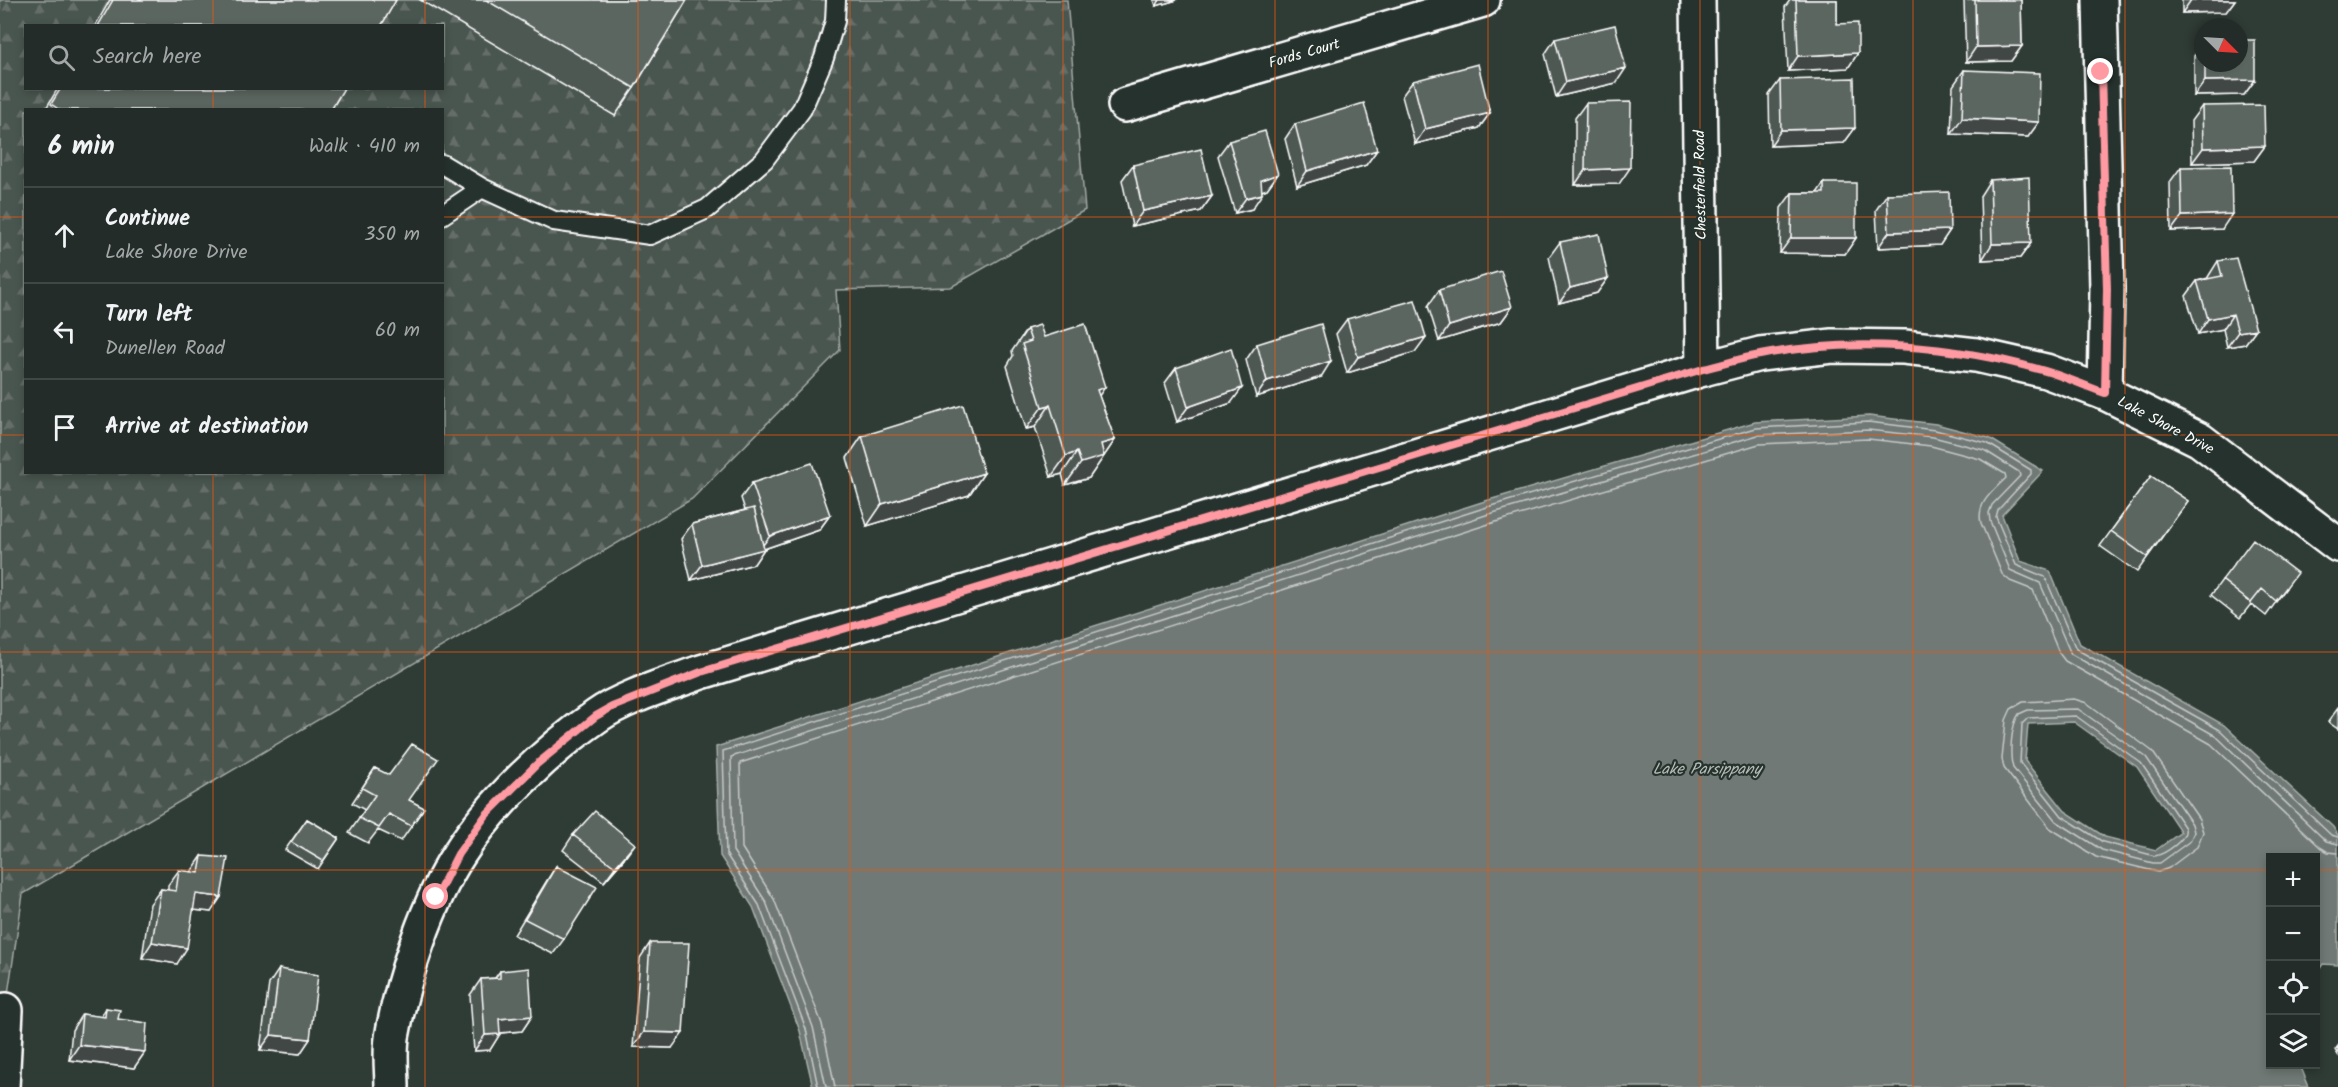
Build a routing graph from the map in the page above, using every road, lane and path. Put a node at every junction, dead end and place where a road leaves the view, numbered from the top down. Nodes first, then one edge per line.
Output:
1 (836, 0) edge
2 (1483, 0) edge
3 (1698, 0) edge
4 (2100, 0) edge
5 (1125, 105) dead end
6 (444, 165) edge
7 (482, 188) junction
8 (444, 214) edge
9 (1703, 369) junction
10 (2105, 393) junction
11 (2338, 545) edge
12 (6, 1010) dead end
13 (2, 1087) edge
14 (392, 1087) edge

1 - 7 lane
2 - 5 street, Fords Court
3 - 9 street, Chesterfield Road
4 - 10 street
6 - 7 lane
7 - 8 lane
9 - 10 street, Lake Shore Drive
9 - 14 street, Lake Shore Drive
10 - 11 street, Lake Shore Drive
12 - 13 street

